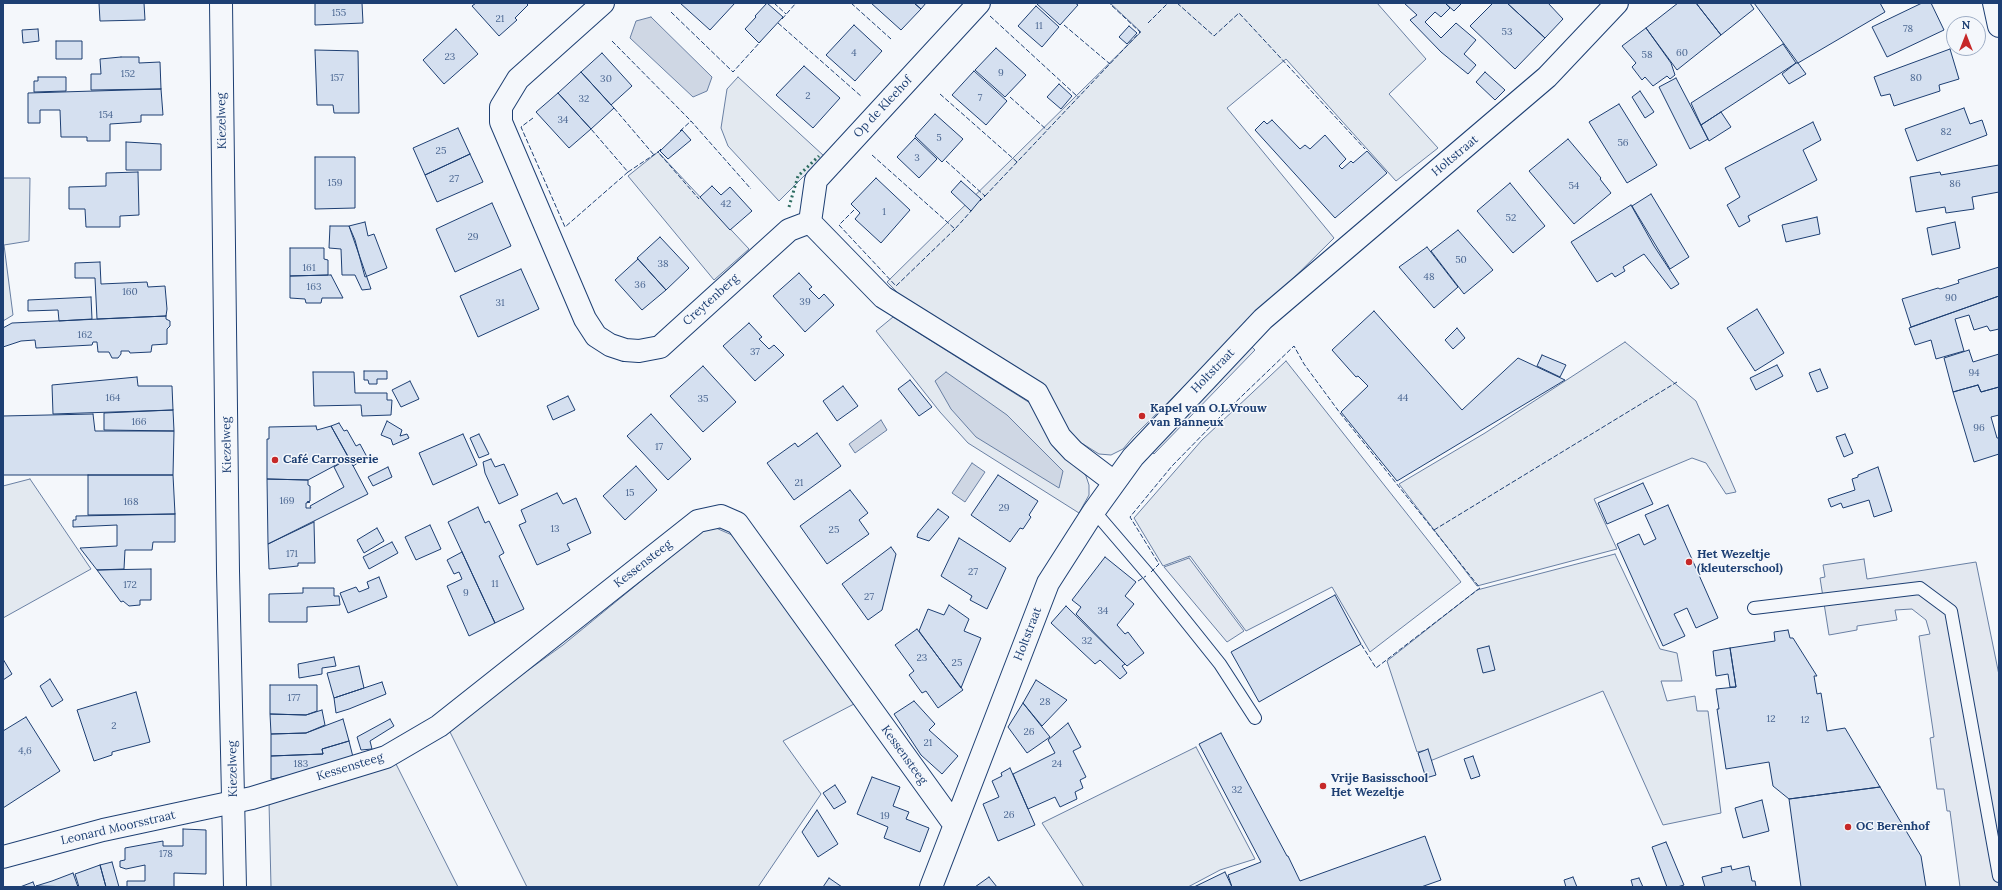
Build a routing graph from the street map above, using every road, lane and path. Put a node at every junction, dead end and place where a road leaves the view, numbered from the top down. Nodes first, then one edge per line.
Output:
1 (221, 3) edge
2 (603, 3) edge
3 (979, 3) edge
4 (1617, 3) edge
5 (1994, 3) edge
6 (1999, 26) edge
7 (810, 222) junction
8 (1114, 482) junction
9 (1094, 511) junction
10 (1754, 608) dead end
11 (1255, 718) dead end
12 (234, 802) junction
13 (954, 824) junction
14 (3, 857) edge
15 (1999, 876) edge
16 (235, 887) edge
17 (931, 887) edge

1 - 12 street, Kiezelweg
2 - 7 street, Creytenberg
3 - 7 street, Op de Kleehof
4 - 8 street, Holtstraat
5 - 6 street
7 - 8 street
8 - 9 street, Holtstraat
9 - 11 lane
9 - 13 street, Holtstraat
10 - 15 lane
12 - 13 street, Kessensteeg
12 - 14 street, Leonard Moorsstraat
12 - 16 street, Kiezelweg
13 - 17 street, Holtstraat

